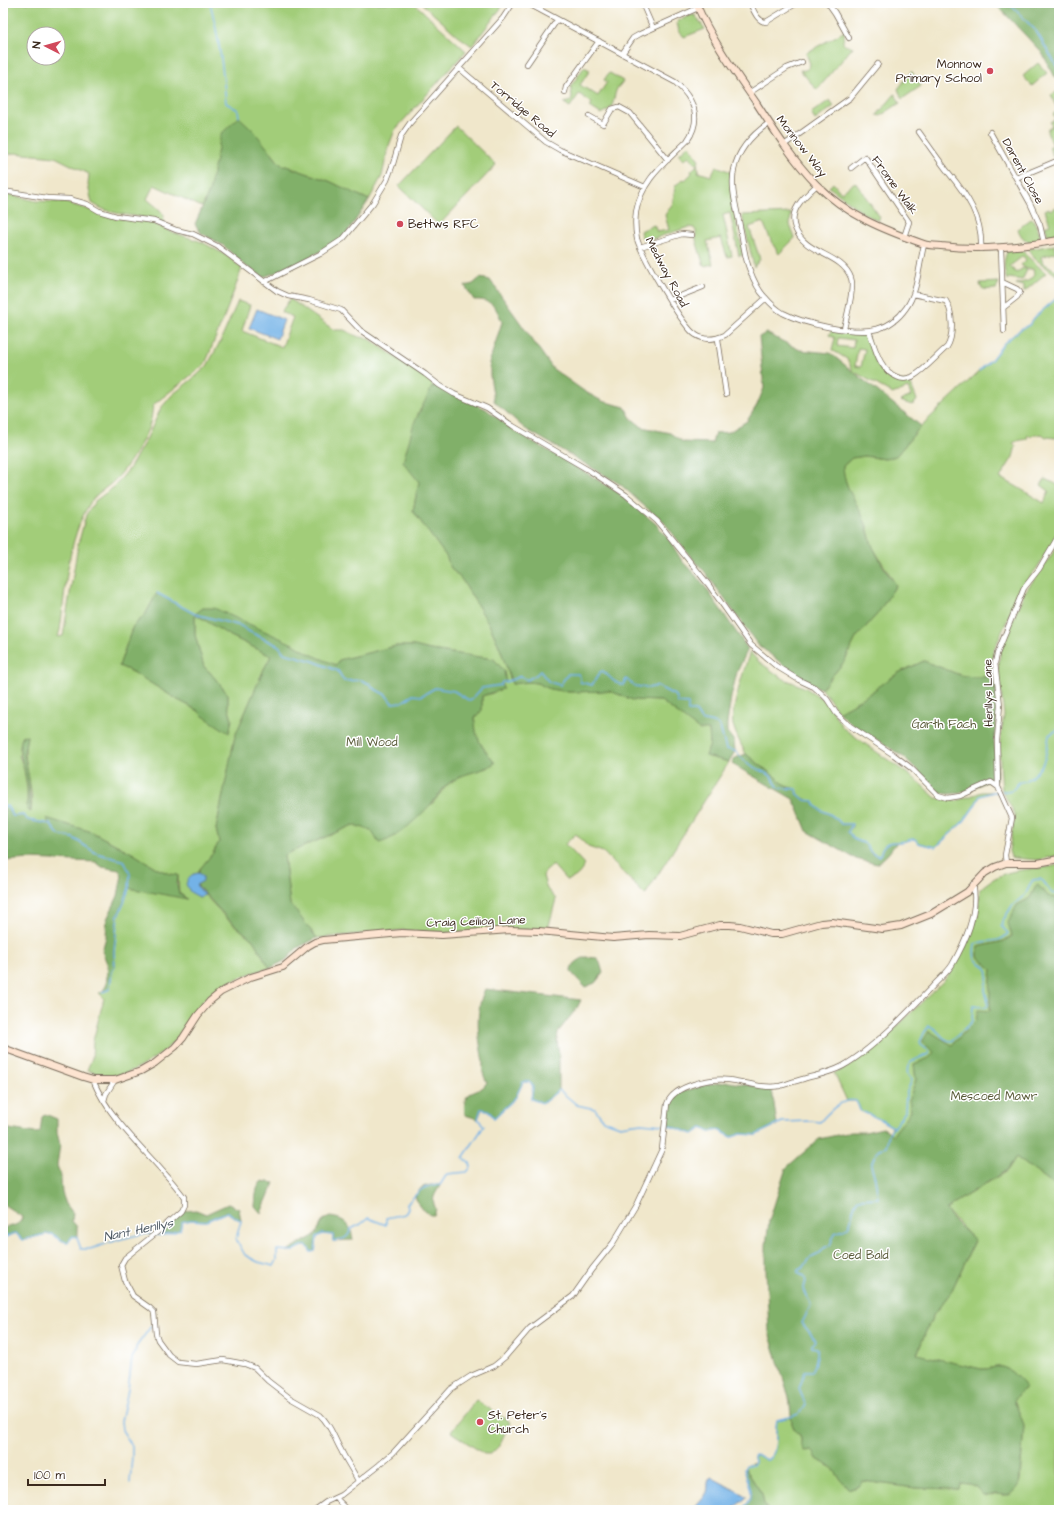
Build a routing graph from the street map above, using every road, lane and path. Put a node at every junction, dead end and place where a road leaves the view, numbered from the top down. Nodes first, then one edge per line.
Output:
1 (513, 3) edge
2 (527, 3) edge
3 (642, 3) edge
4 (750, 3) edge
5 (797, 3) edge
6 (828, 3) edge
7 (697, 5) edge
8 (557, 20) junction
9 (653, 28) junction
10 (849, 38) dead end
11 (599, 41) junction
12 (622, 54) junction
13 (802, 62) dead end
14 (527, 64) dead end
15 (878, 64) dead end
16 (459, 68) junction
17 (565, 92) dead end
18 (749, 93) junction
19 (588, 116) dead end
20 (770, 123) junction
21 (919, 132) dead end
22 (990, 132) dead end
23 (784, 145) junction
24 (668, 160) junction
25 (1059, 160) edge
26 (851, 168) dead end
27 (1016, 178) junction
28 (817, 185) junction
29 (644, 187) junction
30 (3, 191) edge
31 (692, 235) dead end
32 (904, 237) junction
33 (1059, 240) edge
34 (1044, 243) junction
35 (924, 245) junction
36 (640, 247) junction
37 (1001, 248) junction
38 (981, 249) junction
39 (264, 282) junction
40 (1002, 282) junction
41 (703, 287) dead end
42 (913, 294) junction
43 (766, 298) junction
44 (670, 300) junction
45 (1003, 308) junction
46 (844, 329) junction
47 (869, 331) junction
48 (1004, 331) dead end
49 (718, 339) junction
50 (726, 394) dead end
51 (1059, 535) edge
52 (998, 787) junction
53 (1059, 859) edge
54 (1006, 863) junction
55 (973, 884) junction
56 (3, 1048) edge
57 (93, 1080) junction
58 (115, 1080) junction
59 (104, 1101) junction
60 (358, 1481) junction
61 (336, 1498) junction
62 (315, 1510) edge
63 (348, 1510) edge

1 - 16 street
2 - 8 street, Medway Road
3 - 9 street
4 - 5 street
6 - 10 street
7 - 9 street
7 - 18 street, Monnow Way
8 - 11 street, Medway Road
8 - 14 street
9 - 12 street
11 - 12 street, Medway Road
11 - 17 street
12 - 24 street, Medway Road
13 - 18 street
15 - 23 street
16 - 29 street, Torridge Road
16 - 39 street
18 - 20 street, Monnow Way
19 - 24 street
20 - 23 street, Monnow Way
20 - 43 street
21 - 38 street
22 - 27 street, Darent Close
23 - 28 street, Monnow Way
24 - 29 street, Medway Road
25 - 27 street
26 - 32 street, Frome Walk
27 - 34 street, Darent Close
28 - 32 street, Monnow Way
28 - 46 street
29 - 36 street, Medway Road
30 - 39 street
31 - 36 street
32 - 35 street, Monnow Way
33 - 34 street, Monnow Way
34 - 37 street, Monnow Way
35 - 38 street, Monnow Way
35 - 42 street
36 - 44 street, Medway Road
37 - 38 street, Monnow Way
37 - 40 street
39 - 52 street
40 - 45 street
40 - 45 street
41 - 44 street
42 - 47 street
42 - 47 street
43 - 46 street
43 - 49 street
44 - 49 street, Medway Road
45 - 48 street
46 - 47 street
49 - 50 street
51 - 52 street, Henllys Lane
52 - 54 street, Henllys Lane
53 - 54 street
54 - 55 street, Craig Ceiliog Lane
55 - 58 street, Craig Ceiliog Lane
55 - 60 street
56 - 57 street, Craig Ceiliog Lane
57 - 58 street, Craig Ceiliog Lane
57 - 59 street
58 - 59 street
59 - 60 street
60 - 61 street
61 - 62 street
61 - 63 street

